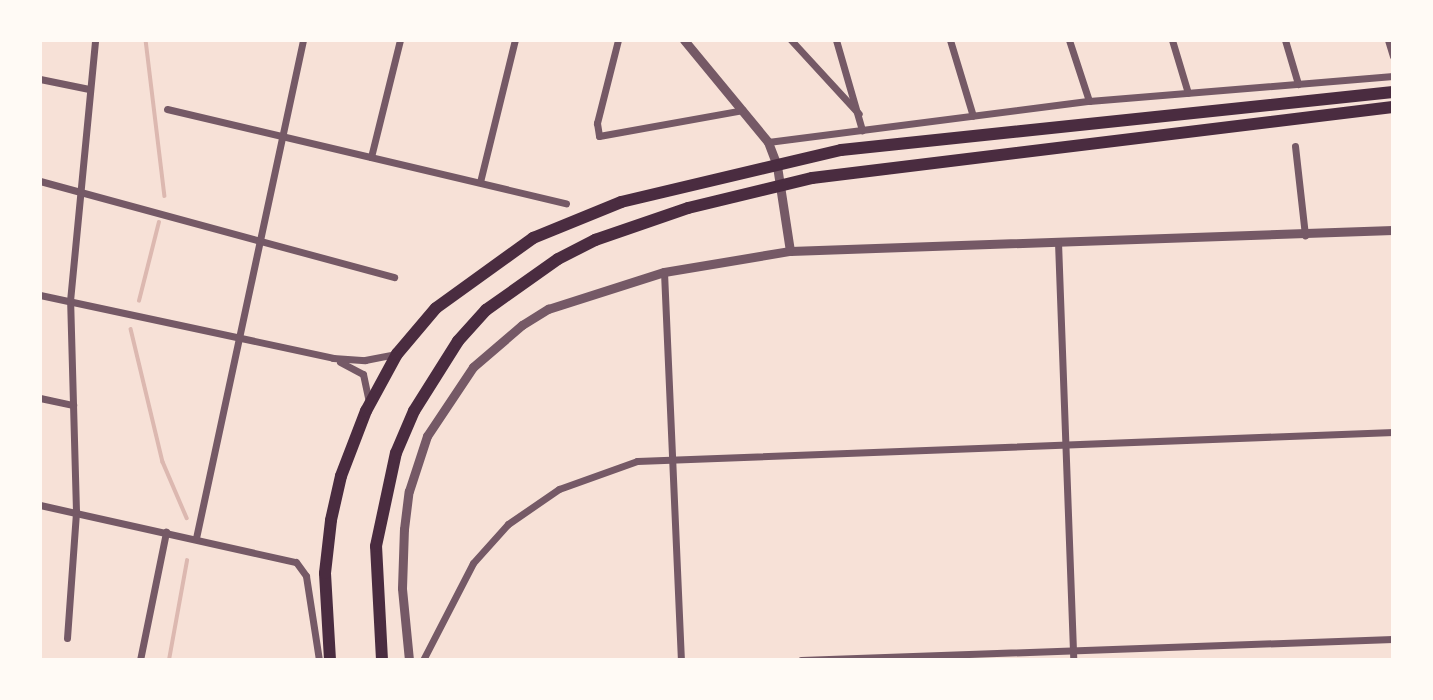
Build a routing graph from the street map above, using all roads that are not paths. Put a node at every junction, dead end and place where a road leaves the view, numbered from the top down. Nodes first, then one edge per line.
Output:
1 (95, 40) edge
2 (303, 40) edge
3 (400, 40) edge
4 (514, 40) edge
5 (618, 40) edge
6 (684, 40) edge
7 (792, 40) edge
8 (836, 40) edge
9 (950, 40) edge
10 (1069, 40) edge
11 (1172, 40) edge
12 (1285, 40) edge
13 (1388, 40) edge
14 (1393, 56) edge
15 (1393, 76) edge
16 (40, 79) edge
17 (1298, 84) junction
18 (89, 89) junction
19 (1393, 92) edge
20 (1188, 93) junction
21 (1089, 101) junction
22 (1393, 107) edge
23 (167, 109) dead end
24 (743, 110) junction
25 (859, 114) junction
26 (973, 116) junction
27 (862, 130) junction
28 (283, 136) junction
29 (768, 142) junction
30 (1295, 146) dead end
31 (371, 157) junction
32 (777, 166) junction
33 (40, 181) edge
34 (480, 182) junction
35 (780, 187) junction
36 (78, 191) junction
37 (566, 203) dead end
38 (1393, 230) edge
39 (1305, 235) junction
40 (259, 241) junction
41 (1058, 242) junction
42 (790, 251) junction
43 (664, 272) junction
44 (394, 277) dead end
45 (40, 295) edge
46 (70, 301) junction
47 (236, 337) junction
48 (397, 354) junction
49 (333, 358) junction
50 (40, 398) edge
51 (369, 404) junction
52 (73, 405) junction
53 (1393, 432) edge
54 (1064, 444) junction
55 (673, 459) junction
56 (40, 505) edge
57 (76, 511) junction
58 (168, 532) junction
59 (194, 538) junction
60 (67, 638) dead end
61 (1393, 639) edge
62 (1073, 650) junction
63 (139, 660) edge
64 (319, 660) edge
65 (330, 660) edge
66 (382, 660) edge
67 (409, 660) edge
68 (423, 660) edge
69 (681, 660) edge
70 (801, 660) edge
71 (1073, 660) edge

1 - 18 street
2 - 28 street
3 - 31 street
4 - 34 street
5 - 24 street
6 - 24 street
7 - 25 street
8 - 25 street
9 - 26 street
10 - 21 street
11 - 20 street
12 - 17 street
13 - 14 street
15 - 17 street
16 - 18 street
17 - 20 street
18 - 36 street
19 - 32 main road
20 - 21 street
21 - 26 street
22 - 35 main road
23 - 28 street
24 - 29 street
25 - 27 street
26 - 27 street
27 - 29 street
28 - 31 street
28 - 40 street
29 - 32 street
30 - 39 street
31 - 34 street
32 - 35 street
32 - 48 main road
33 - 36 street
34 - 37 street
35 - 42 street
35 - 66 main road
36 - 40 street
36 - 46 street
38 - 39 street
39 - 41 street
40 - 44 street
40 - 47 street
41 - 42 street
41 - 54 street
42 - 43 street
43 - 55 street
43 - 67 street
45 - 46 street
46 - 47 street
46 - 52 street
47 - 49 street
47 - 59 street
48 - 49 street
48 - 51 main road
49 - 51 street
50 - 52 street
51 - 65 main road
52 - 57 street
53 - 54 street
54 - 55 street
54 - 62 street
55 - 68 street
55 - 69 street
56 - 57 street
57 - 58 street
57 - 60 street
58 - 59 street
58 - 63 street
59 - 64 street
61 - 62 street
62 - 70 street
62 - 71 street

